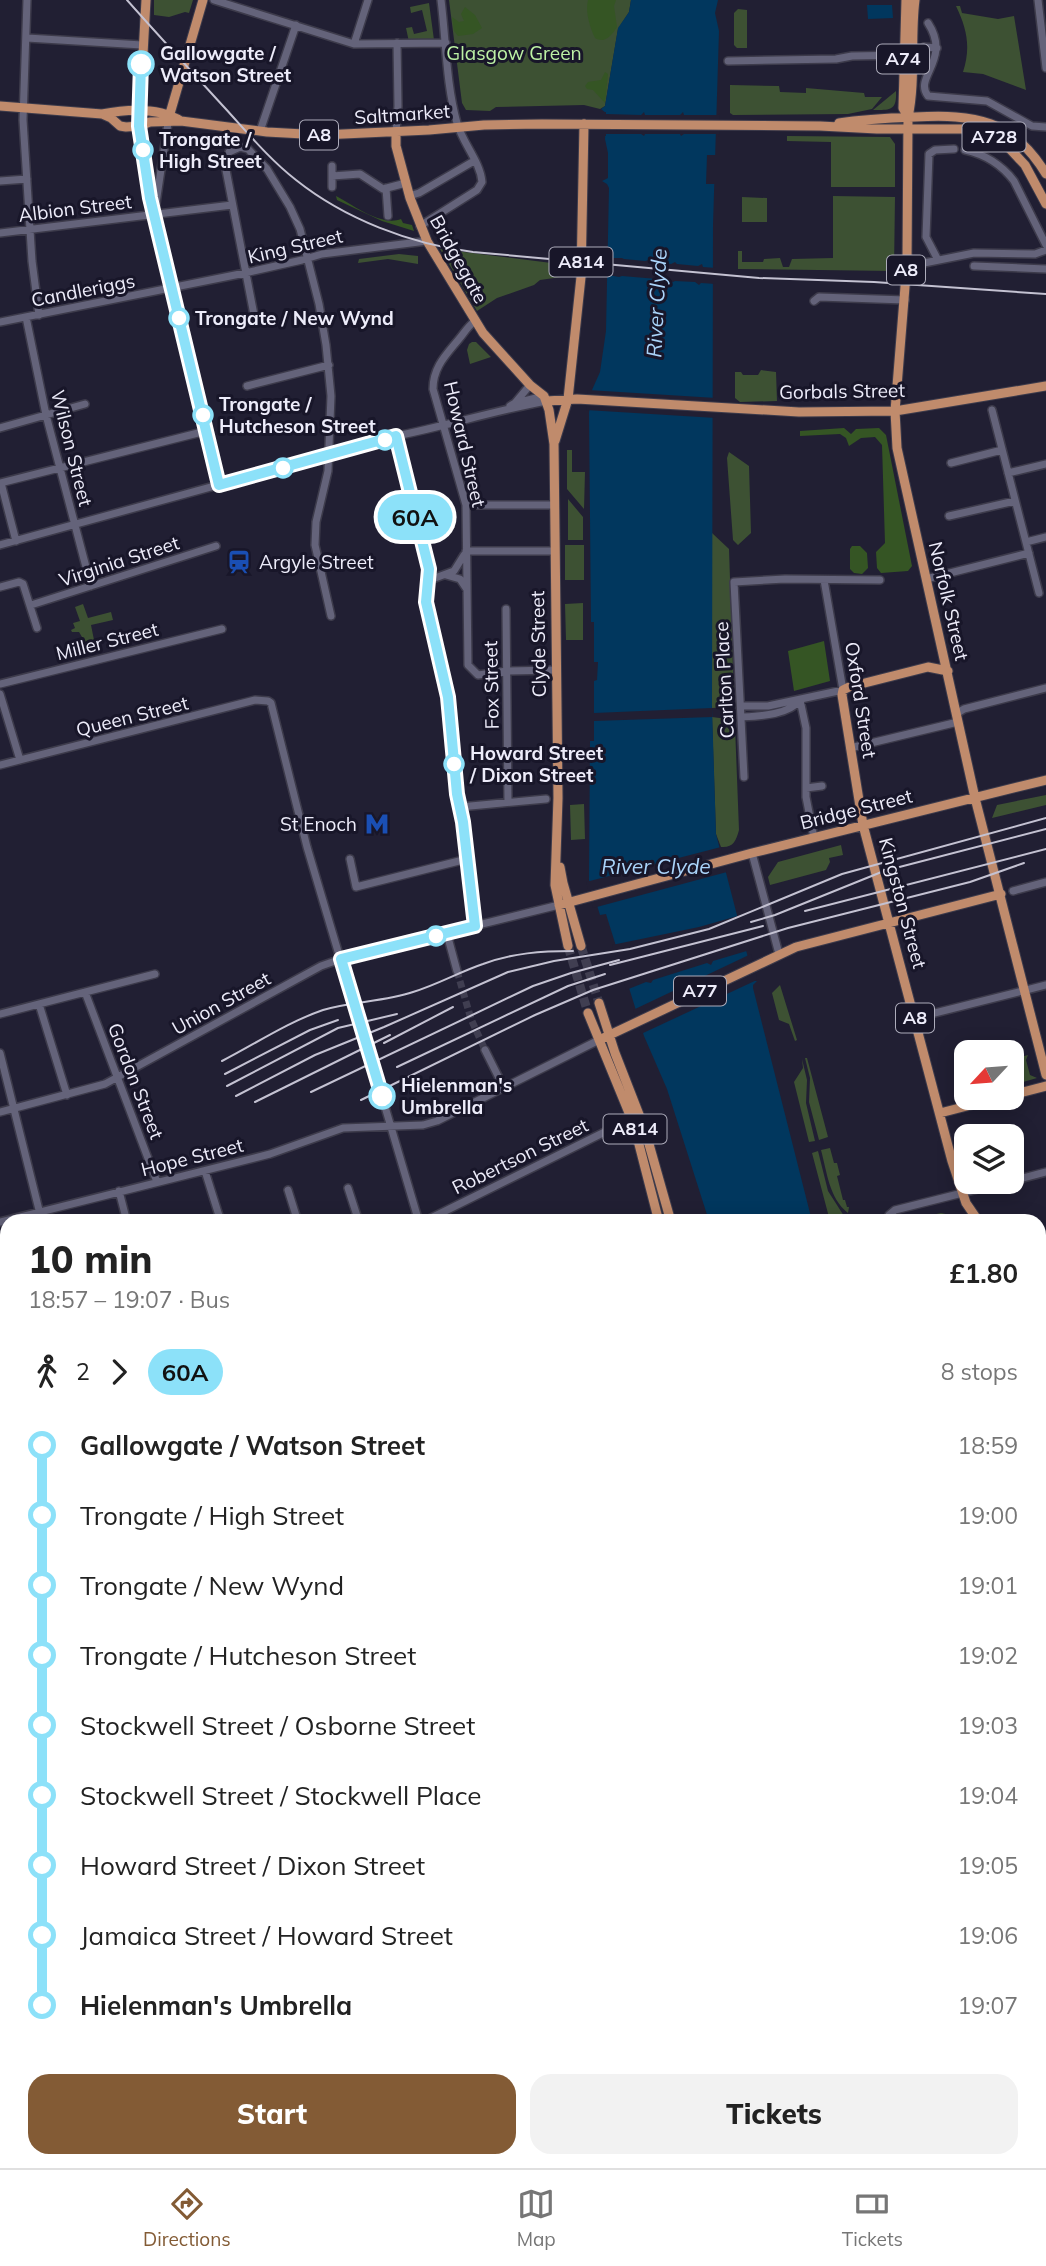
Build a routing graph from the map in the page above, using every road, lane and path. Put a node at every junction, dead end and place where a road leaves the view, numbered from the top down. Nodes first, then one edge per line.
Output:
1 (27, 0) edge
2 (146, 0) edge
3 (203, 0) edge
4 (214, 0) edge
5 (368, 0) edge
6 (441, 0) edge
7 (906, 0) edge
8 (915, 0) edge
9 (1038, 0) edge
10 (928, 23) dead end
11 (296, 25) junction
12 (27, 38) junction
13 (397, 43) junction
14 (446, 43) junction
15 (354, 44) junction
16 (142, 45) junction
17 (923, 47) dead end
18 (937, 48) junction
19 (907, 55) junction
20 (728, 61) dead end
21 (1046, 68) edge
22 (0, 106) edge
23 (25, 108) junction
24 (138, 111) junction
25 (102, 114) junction
26 (908, 117) junction
27 (169, 118) junction
28 (584, 124) junction
29 (139, 126) junction
30 (820, 126) junction
31 (1046, 127) edge
32 (458, 128) junction
33 (908, 130) junction
34 (260, 131) junction
35 (396, 132) junction
36 (954, 149) dead end
37 (965, 150) dead end
38 (474, 161) junction
39 (332, 166) dead end
40 (1046, 174) edge
41 (332, 176) junction
42 (27, 179) junction
43 (0, 181) edge
44 (406, 183) junction
45 (332, 187) dead end
46 (386, 188) junction
47 (409, 196) junction
48 (1046, 204) edge
49 (232, 205) junction
50 (155, 214) junction
51 (388, 216) dead end
52 (419, 226) junction
53 (30, 229) junction
54 (0, 233) edge
55 (427, 241) junction
56 (1046, 247) edge
57 (307, 259) junction
58 (938, 260) junction
59 (906, 262) junction
60 (974, 266) dead end
61 (1046, 270) edge
62 (246, 273) junction
63 (172, 289) junction
64 (905, 300) junction
65 (814, 301) dead end
66 (39, 314) junction
67 (26, 317) junction
68 (255, 320) dead end
69 (475, 321) junction
70 (0, 322) edge
71 (329, 365) junction
72 (530, 385) junction
73 (247, 386) dead end
74 (1046, 386) edge
75 (545, 398) junction
76 (568, 399) junction
77 (515, 403) junction
78 (85, 404) dead end
79 (506, 408) junction
80 (992, 410) dead end
81 (895, 411) junction
82 (47, 415) junction
83 (330, 423) junction
84 (445, 426) junction
85 (0, 428) edge
86 (206, 431) junction
87 (396, 436) junction
88 (554, 444) junction
89 (348, 450) junction
90 (1002, 450) junction
91 (329, 456) junction
92 (950, 463) dead end
93 (1046, 464) edge
94 (61, 467) junction
95 (1008, 473) junction
96 (1, 483) edge
97 (219, 485) junction
98 (1015, 501) junction
99 (466, 505) junction
100 (554, 505) junction
101 (949, 516) dead end
102 (76, 525) junction
103 (1046, 537) edge
104 (16, 541) junction
105 (1026, 542) junction
106 (0, 545) edge
107 (216, 546) dead end
108 (466, 551) junction
109 (555, 551) junction
110 (1029, 553) junction
111 (446, 575) junction
112 (926, 579) junction
113 (824, 580) junction
114 (880, 580) dead end
115 (428, 581) junction
116 (91, 586) junction
117 (0, 587) edge
118 (467, 589) junction
119 (1039, 593) dead end
120 (30, 606) junction
121 (506, 609) dead end
122 (331, 615) dead end
123 (37, 628) dead end
124 (222, 629) dead end
125 (942, 647) junction
126 (928, 667) junction
127 (556, 670) junction
128 (507, 671) junction
129 (948, 671) junction
130 (0, 684) edge
131 (1046, 688) edge
132 (843, 690) junction
133 (0, 694) edge
134 (800, 700) junction
135 (741, 706) junction
136 (741, 717) junction
137 (957, 718) junction
138 (850, 748) junction
139 (20, 761) junction
140 (0, 765) edge
141 (744, 777) dead end
142 (1046, 780) edge
143 (822, 786) dead end
144 (806, 788) junction
145 (975, 798) junction
146 (546, 799) dead end
147 (508, 802) junction
148 (460, 807) junction
149 (863, 825) junction
150 (814, 838) junction
151 (558, 843) junction
152 (748, 854) junction
153 (350, 859) dead end
154 (467, 859) junction
155 (1046, 882) edge
156 (1013, 891) dead end
157 (1001, 894) junction
158 (569, 901) junction
159 (559, 905) junction
160 (889, 923) junction
161 (475, 926) junction
162 (447, 934) junction
163 (568, 946) tunnel mouth
164 (581, 946) tunnel mouth
165 (775, 956) junction
166 (341, 959) junction
167 (457, 971) tunnel mouth
168 (155, 974) dead end
169 (1046, 985) edge
170 (1024, 990) junction
171 (85, 992) junction
172 (353, 1002) tunnel mouth
173 (599, 1003) tunnel mouth
174 (39, 1004) junction
175 (588, 1013) tunnel mouth
176 (0, 1014) edge
177 (915, 1018) junction
178 (609, 1035) junction
179 (599, 1040) junction
180 (485, 1050) tunnel mouth
181 (0, 1053) edge
182 (1046, 1075) edge
183 (117, 1077) junction
184 (1046, 1086) edge
185 (504, 1088) junction
186 (1024, 1092) edge
187 (67, 1095) junction
188 (383, 1100) tunnel mouth
189 (14, 1108) junction
190 (954, 1109) edge
191 (0, 1112) edge
192 (940, 1113) junction
193 (631, 1119) junction
194 (390, 1126) junction
195 (954, 1164) edge
196 (205, 1171) junction
197 (1046, 1172) edge
198 (1024, 1178) edge
199 (157, 1182) junction
200 (348, 1188) dead end
201 (288, 1190) dead end
202 (119, 1191) junction
203 (958, 1194) edge
204 (963, 1194) edge
205 (40, 1212) junction
206 (32, 1214) edge
207 (125, 1214) edge
208 (218, 1214) edge
209 (296, 1214) edge
210 (356, 1214) edge
211 (418, 1214) edge
212 (437, 1214) edge
213 (657, 1214) edge
214 (669, 1214) edge
215 (892, 1214) edge
216 (974, 1214) edge

1 - 12 street
2 - 16 main road
3 - 27 main road
4 - 11 street
5 - 15 street
6 - 14 street
7 - 19 main road, A74
8 - 19 main road, A74
9 - 21 street
10 - 18 street
11 - 15 street
11 - 34 street
12 - 16 street
12 - 23 street
13 - 14 street
13 - 15 street
13 - 35 street
14 - 32 street
16 - 24 main road
17 - 18 street
18 - 31 street
19 - 20 street
19 - 26 main road, A74
22 - 23 main road, A8
23 - 25 main road, A8
23 - 42 street
24 - 25 main road, A8
24 - 27 main road, A8
24 - 29 main road
25 - 29 main road, A8
26 - 30 main road, A8
26 - 33 main road, A8
26 - 40 main road, A728
27 - 29 main road, A8
27 - 34 main road, Saltmarket / A8
27 - 50 street
28 - 30 main road, A8
28 - 32 main road, Saltmarket / A8
28 - 76 main road, Clyde Street / A814
29 - 50 street
30 - 33 main road, A8
32 - 35 main road, Saltmarket / A8
32 - 38 street
33 - 48 main road, A728
33 - 59 main road, A8
34 - 35 main road, Saltmarket / A8
35 - 44 main road, Bridgegate
36 - 58 street
37 - 56 street
38 - 47 street
38 - 52 street
39 - 41 street
41 - 45 street
41 - 46 street
42 - 43 street
42 - 53 street
44 - 46 street
44 - 47 main road, Bridgegate
46 - 51 street
47 - 52 main road, Bridgegate
49 - 50 street, Albion Street
49 - 57 street
49 - 62 street
50 - 53 street, Albion Street
50 - 63 street
52 - 55 main road, Bridgegate
53 - 54 street, Albion Street
53 - 66 street
55 - 57 street, King Street
55 - 69 main road, Bridgegate
56 - 58 street
57 - 62 street, King Street
57 - 71 street
58 - 59 street
59 - 64 main road, A8
60 - 61 street
62 - 63 street, King Street
62 - 68 street
63 - 66 street, Candleriggs
63 - 86 street
64 - 65 street
64 - 81 main road, A8
66 - 67 street, Candleriggs
67 - 70 street, Candleriggs
67 - 82 street, Wilson Street
69 - 72 main road, Bridgegate
69 - 84 street, Howard Street
71 - 73 street
71 - 83 street
72 - 75 main road
72 - 77 street
74 - 81 main road, Gorbals Street
75 - 76 main road, Gorbals Street
75 - 77 street
75 - 79 street
75 - 88 main road, Clyde Street
76 - 81 main road, Gorbals Street
76 - 88 main road, Clyde Street / A814
77 - 79 street
78 - 82 street
79 - 84 street
80 - 90 street
81 - 112 main road, Norfolk Street / A8
82 - 85 street
82 - 94 street, Wilson Street
83 - 89 street
83 - 91 street
84 - 87 street
84 - 99 street, Howard Street
86 - 94 street
86 - 97 street
87 - 89 street
87 - 115 street
88 - 100 main road, Clyde Street / A814
89 - 91 street
90 - 92 street
90 - 95 street
91 - 97 street
91 - 122 street
93 - 95 street
94 - 96 street
94 - 102 street, Wilson Street
95 - 98 street
96 - 104 street
97 - 102 street
98 - 101 street
98 - 105 street
99 - 100 street
99 - 108 street, Howard Street
100 - 109 main road, Clyde Street / A814
102 - 104 street
102 - 116 street, Wilson Street
103 - 105 street
104 - 106 street
105 - 110 street
107 - 116 street, Virginia Street
108 - 109 street
108 - 111 street
108 - 118 street, Howard Street
109 - 127 main road, Clyde Street / A814
110 - 112 street
110 - 119 street
111 - 115 street
111 - 118 street
112 - 125 main road, Norfolk Street / A8
113 - 114 street
113 - 132 street, Oxford Street
113 - 135 street, Carlton Place
115 - 148 street
116 - 120 street, Virginia Street
117 - 120 street
118 - 128 street, Howard Street
120 - 123 street
121 - 128 street, Fox Street
124 - 130 street, Miller Street
125 - 126 main road
125 - 129 main road, Norfolk Street / A8
126 - 129 main road
126 - 132 main road
127 - 128 street
127 - 151 main road, Clyde Street / A814
128 - 147 street, Fox Street
129 - 137 main road, Norfolk Street / A8
131 - 137 street
132 - 134 street
132 - 138 main road, Oxford Street / A8
133 - 139 street
134 - 135 street
134 - 136 street
134 - 144 street
135 - 136 street, Carlton Place
136 - 141 street, Carlton Place
137 - 138 street
137 - 145 main road, Norfolk Street / A8
138 - 149 main road, Oxford Street / A8
139 - 140 street, Queen Street
139 - 166 street, Queen Street
142 - 145 main road, Bridge Street
143 - 144 street
144 - 150 street
145 - 149 main road, Bridge Street
145 - 157 main road, A8
146 - 147 street
147 - 148 street
148 - 154 street
149 - 150 main road, Bridge Street
149 - 160 main road, Kingston Street / A8
150 - 152 main road, Bridge Street
151 - 158 main road, Clyde Street / A814
151 - 159 main road, Clyde Street
152 - 158 main road, Bridge Street
152 - 165 street
153 - 154 street
154 - 161 street
155 - 156 street
157 - 160 main road, A77
157 - 170 main road, A8
158 - 159 main road, Bridge Street
158 - 164 main road, A814
159 - 161 street, Union Street
159 - 163 main road, Clyde Street
160 - 165 main road, A77
160 - 177 main road, Kingston Street / A8
161 - 162 street, Union Street
162 - 166 street, Union Street
162 - 167 street
165 - 178 main road, A77
166 - 172 street
166 - 183 street, Union Street
168 - 171 street
169 - 170 street
170 - 177 street
170 - 182 main road, A8
171 - 174 street
171 - 183 street, Gordon Street
173 - 178 main road, A814
174 - 176 street
174 - 187 street
175 - 179 main road, A814
177 - 192 main road, Kingston Street / A8
178 - 179 main road, A77
178 - 214 main road, A814
179 - 185 street, Hope Street
179 - 193 main road, A814
180 - 185 street
181 - 189 street
183 - 187 street, Union Street
183 - 199 street, Gordon Street
184 - 186 main road
185 - 194 street, Hope Street
187 - 189 street, Union Street
188 - 194 street
189 - 191 street, Union Street
189 - 205 street
190 - 192 main road
192 - 195 main road, Kingston Street / A8
193 - 212 street, Robertson Street
193 - 213 main road, A814
194 - 196 street, Hope Street
194 - 211 street
196 - 199 street, Hope Street
196 - 208 street
197 - 198 street
199 - 202 street, Hope Street
200 - 210 street
201 - 209 street
202 - 205 street, Hope Street
202 - 207 street
203 - 215 street
204 - 216 main road, A8
205 - 206 street, Hope Street

